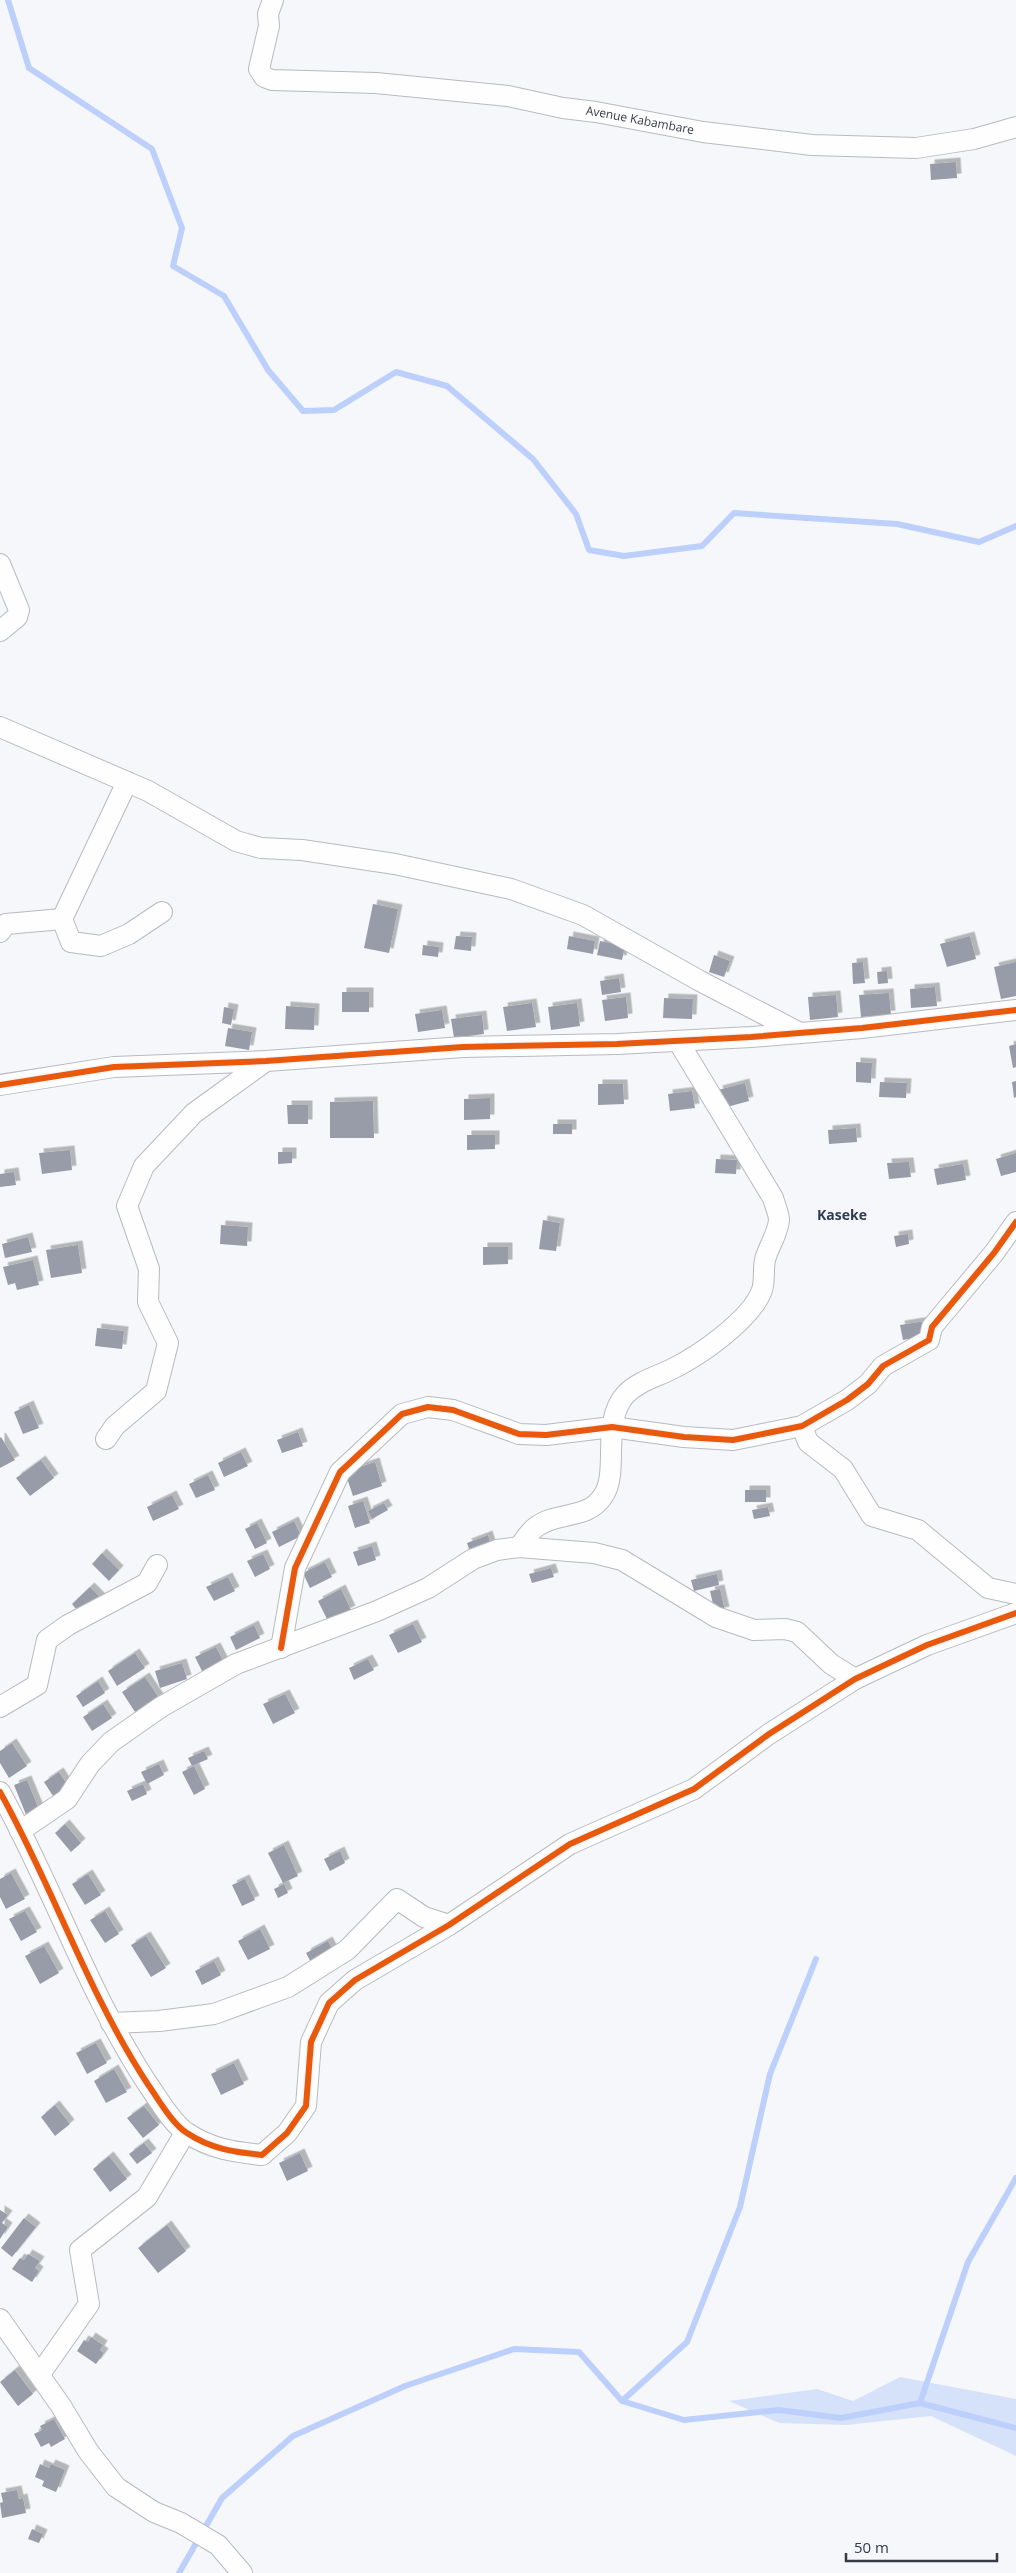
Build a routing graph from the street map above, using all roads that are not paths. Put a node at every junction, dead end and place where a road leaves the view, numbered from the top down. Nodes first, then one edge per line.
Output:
1 (273, 0) edge
2 (1016, 127) edge
3 (0, 564) edge
4 (0, 631) edge
5 (0, 727) edge
6 (127, 782) junction
7 (162, 912) dead end
8 (62, 919) junction
9 (0, 932) edge
10 (1016, 1010) edge
11 (800, 1033) junction
12 (678, 1041) junction
13 (266, 1061) junction
14 (0, 1085) edge
15 (1016, 1222) edge
16 (802, 1426) junction
17 (612, 1427) junction
18 (106, 1439) dead end
19 (519, 1547) junction
20 (157, 1565) dead end
21 (1016, 1594) edge
22 (1016, 1613) edge
23 (281, 1648) junction
24 (856, 1679) junction
25 (0, 1707) edge
26 (0, 1792) edge
27 (20, 1831) junction
28 (449, 1924) junction
29 (111, 2023) junction
30 (185, 2133) junction
31 (0, 2319) edge
32 (40, 2374) junction
33 (242, 2573) edge

1 - 2 street, Avenue Kabambare
3 - 4 street
5 - 6 street
6 - 8 street
6 - 11 street
7 - 8 street
8 - 9 street
10 - 11 street
11 - 12 street
12 - 13 street
12 - 17 street
13 - 14 street
13 - 18 street
15 - 16 street
16 - 17 street
16 - 21 street
17 - 19 street
17 - 23 street
19 - 23 street
19 - 24 street
20 - 25 street
22 - 24 street
23 - 27 street
24 - 28 street
26 - 27 street
27 - 29 street
28 - 29 street
28 - 30 street
29 - 30 street
30 - 32 street
31 - 32 street
32 - 33 street

